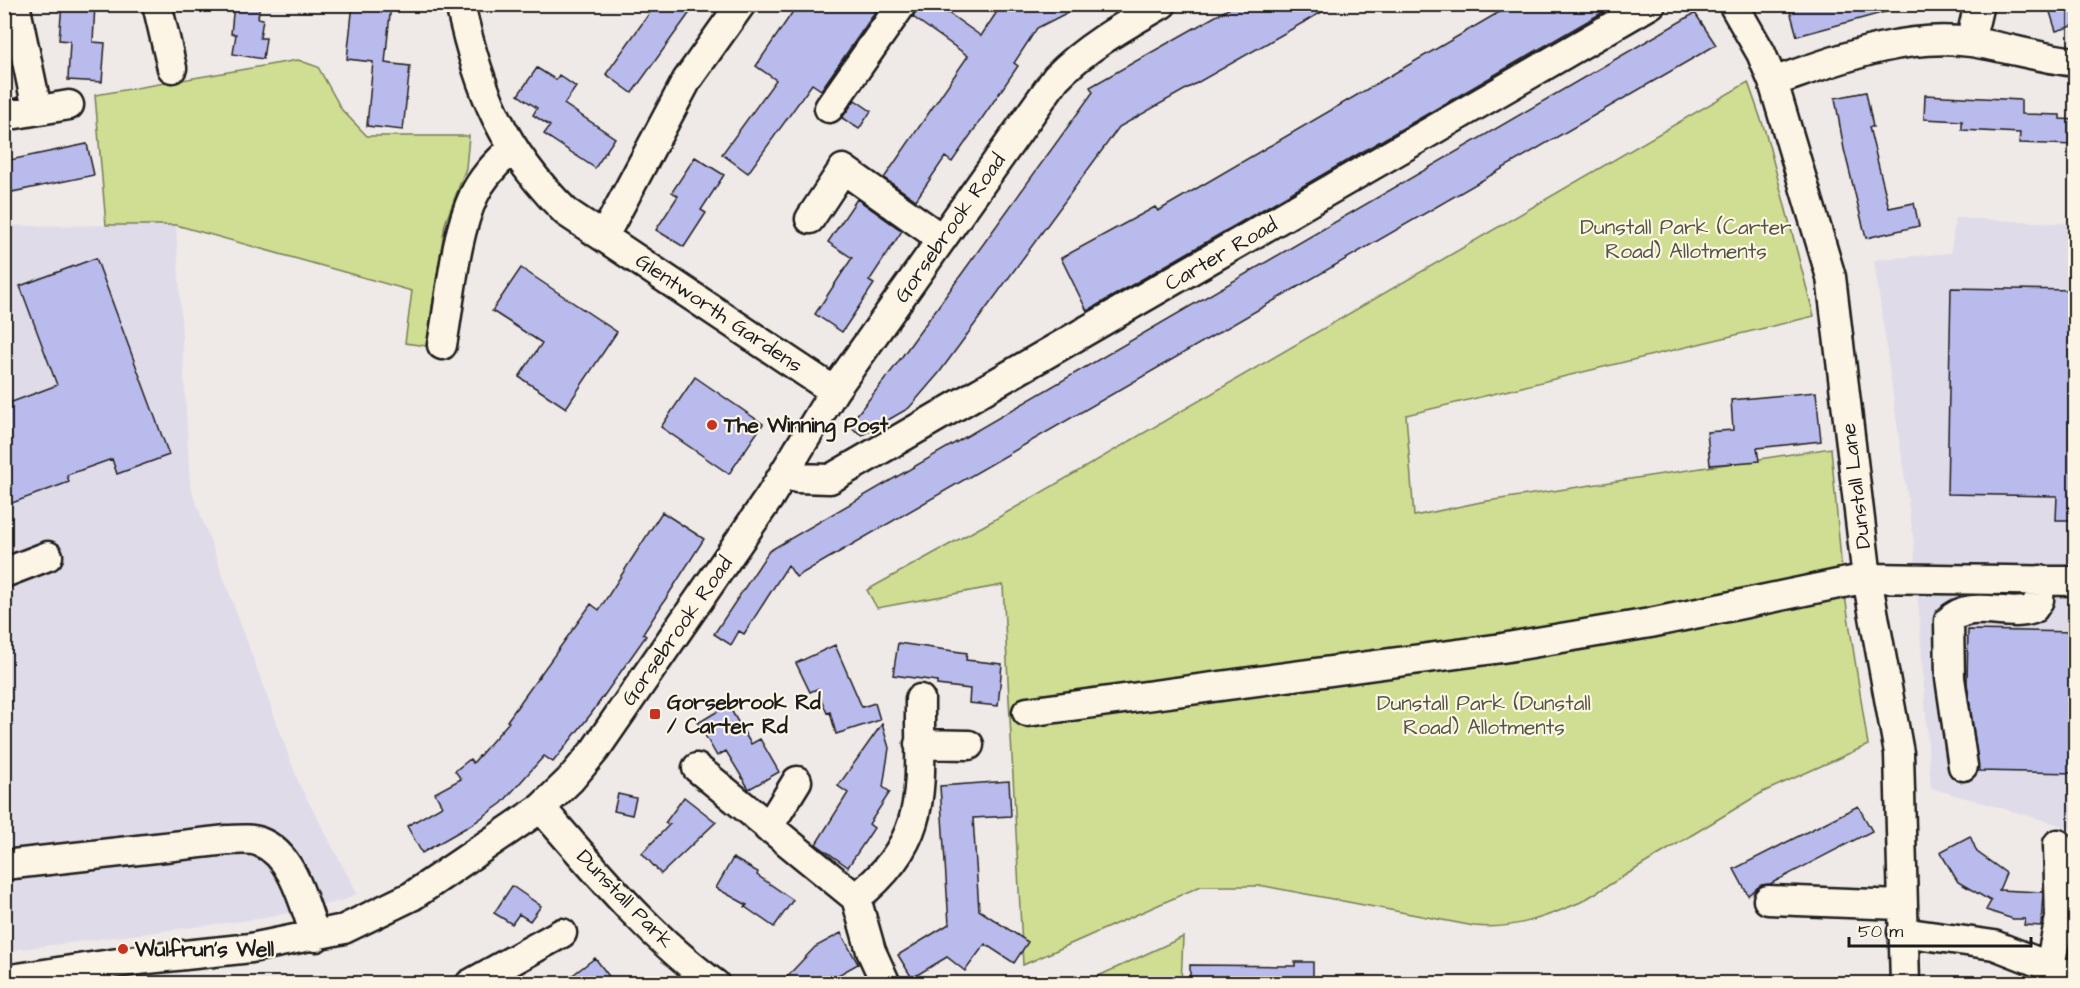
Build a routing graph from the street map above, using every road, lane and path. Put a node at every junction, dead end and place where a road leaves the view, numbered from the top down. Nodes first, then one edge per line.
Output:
1 (15, 4) edge
2 (157, 4) edge
3 (460, 4) edge
4 (741, 4) edge
5 (902, 4) edge
6 (1162, 4) edge
7 (1651, 4) edge
8 (1733, 4) edge
9 (1979, 4) edge
10 (1970, 42) junction
11 (2076, 62) edge
12 (172, 68) dead end
13 (1773, 82) junction
14 (69, 105) dead end
15 (829, 108) dead end
16 (38, 109) junction
17 (4, 116) edge
18 (512, 149) junction
19 (810, 219) dead end
20 (604, 236) junction
21 (942, 239) junction
22 (442, 345) dead end
23 (834, 391) junction
24 (785, 473) junction
25 (48, 556) dead end
26 (4, 573) edge
27 (1867, 578) junction
28 (2040, 580) junction
29 (2076, 581) edge
30 (920, 699) dead end
31 (1027, 712) dead end
32 (919, 744) junction
33 (969, 745) dead end
34 (1963, 766) dead end
35 (697, 768) dead end
36 (797, 781) dead end
37 (541, 808) junction
38 (768, 828) junction
39 (2058, 844) dead end
40 (4, 865) edge
41 (856, 898) junction
42 (1768, 900) dead end
43 (1901, 919) junction
44 (562, 933) dead end
45 (316, 937) junction
46 (2058, 976) edge
47 (4, 980) edge
48 (476, 980) edge
49 (715, 984) edge
50 (886, 984) edge
51 (1905, 984) edge

1 - 16 street
2 - 12 street
3 - 18 street, Glentworth Gardens
4 - 20 street
5 - 15 street
6 - 21 street, Gorsebrook Road
7 - 24 street, Carter Road
8 - 13 street, Dunstall Lane
9 - 10 street
10 - 11 street
10 - 13 street
13 - 27 street, Dunstall Lane
14 - 16 street
16 - 17 street
18 - 20 street, Glentworth Gardens
18 - 22 street
19 - 21 street
20 - 23 street, Glentworth Gardens
21 - 23 street, Gorsebrook Road
23 - 24 street, Gorsebrook Road
24 - 37 street, Gorsebrook Road
25 - 26 street
27 - 28 street
27 - 31 street
27 - 43 street, Dunstall Lane
28 - 29 street
28 - 34 street
30 - 32 street
32 - 33 street
32 - 41 street
35 - 38 street
36 - 38 street
37 - 45 street, Gorsebrook Road
37 - 49 street, Dunstall Park
38 - 41 street
39 - 46 street
40 - 45 street
41 - 50 street
42 - 43 street
43 - 46 street
43 - 51 street, Dunstall Lane
44 - 48 street
45 - 47 street, Gorsebrook Road

